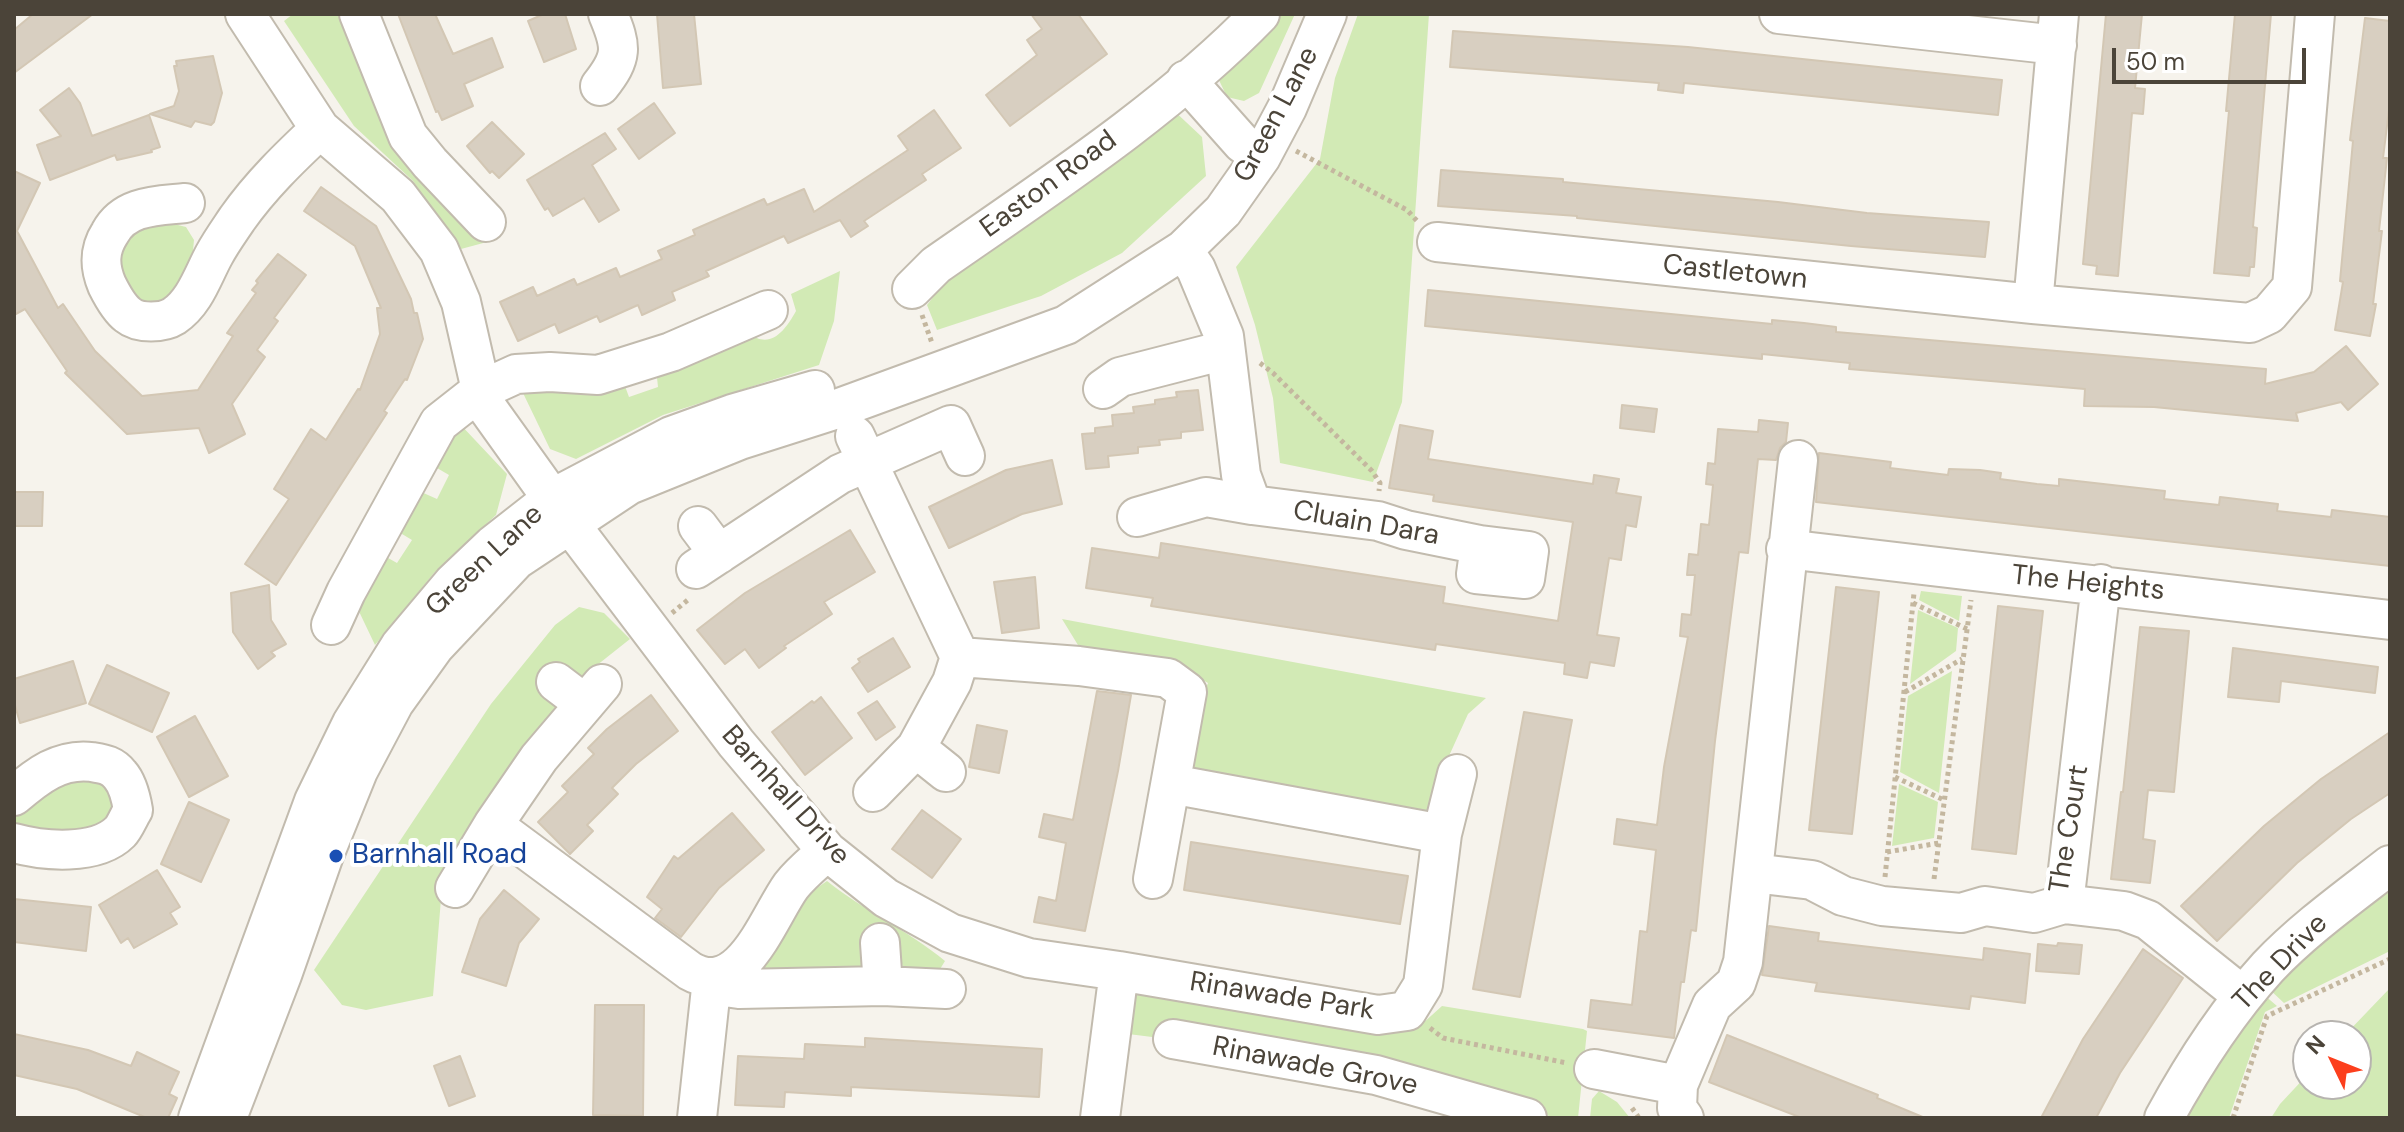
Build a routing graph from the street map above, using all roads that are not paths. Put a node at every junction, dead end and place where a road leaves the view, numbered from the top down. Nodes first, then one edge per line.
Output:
1 (359, 14) edge
2 (608, 14) edge
3 (1260, 14) edge
4 (1327, 14) edge
5 (1779, 14) edge
6 (2315, 14) edge
7 (249, 16) edge
8 (2058, 29) edge
9 (1186, 80) junction
10 (600, 86) dead end
11 (320, 129) junction
12 (1276, 153) junction
13 (185, 203) dead end
14 (486, 222) dead end
15 (1437, 242) road end
16 (1183, 250) junction
17 (912, 289) dead end
18 (2033, 304) junction
19 (768, 310) dead end
20 (1066, 325) junction
21 (1224, 343) junction
22 (1103, 389) dead end
23 (481, 390) junction
24 (860, 449) junction
25 (965, 456) dead end
26 (1798, 460) dead end
27 (1252, 505) junction
28 (561, 511) junction
29 (1137, 517) dead end
30 (1480, 545) dead end
31 (1786, 549) junction
32 (704, 550) dead end
33 (2101, 584) junction
34 (2390, 620) edge
35 (331, 625) dead end
36 (960, 657) junction
37 (581, 690) dead end
38 (916, 748) junction
39 (946, 772) dead end
40 (1457, 774) dead end
41 (1171, 784) junction
42 (873, 792) dead end
43 (14, 796) edge
44 (493, 825) junction
45 (1442, 834) junction
46 (14, 843) edge
47 (827, 851) junction
48 (2390, 865) edge
49 (453, 870) dead end
50 (1753, 873) junction
51 (1153, 879) dead end
52 (2064, 904) junction
53 (880, 943) dead end
54 (1119, 971) junction
55 (282, 975) junction
56 (712, 979) junction
57 (883, 986) junction
58 (946, 989) dead end
59 (2243, 996) junction
60 (1185, 1053) dead end
61 (221, 1055) junction
62 (1594, 1069) road end
63 (1681, 1101) edge
64 (198, 1118) edge
65 (227, 1118) edge
66 (697, 1118) edge
67 (1100, 1118) edge
68 (1527, 1118) edge
69 (2164, 1118) edge

1 - 14 street
2 - 10 street
3 - 9 street, Easton Road
4 - 12 street, Green Lane
5 - 8 street
6 - 18 street, Castletown
7 - 11 street, Barnhall Drive
8 - 18 street
9 - 12 street
9 - 17 street, Easton Road
11 - 13 street
11 - 23 street, Barnhall Drive
12 - 16 street, Green Lane
15 - 18 street, Castletown
16 - 20 street, Green Lane
16 - 21 street, Cluain Dara
19 - 23 street
20 - 28 street, Green Lane
20 - 28 street, Green Lane
21 - 22 street
21 - 27 street, Cluain Dara
23 - 28 street, Barnhall Drive
23 - 35 street
24 - 25 street
24 - 32 street
24 - 36 street
26 - 31 street
27 - 29 street, Cluain Dara
27 - 30 street, Cluain Dara
28 - 47 street, Barnhall Drive
28 - 55 street, Green Lane
28 - 61 street
31 - 33 street, The Heights
31 - 50 street
33 - 34 street, The Heights
33 - 52 street, The Court
36 - 38 street
36 - 41 street
37 - 44 street
38 - 39 street
38 - 42 street
40 - 45 street, Rinawade Park
41 - 45 street
41 - 51 street
43 - 46 street
44 - 49 street
44 - 56 street
45 - 54 street, Rinawade Park
47 - 54 street, Barnhall Drive
47 - 56 street
48 - 59 street, The Drive
50 - 52 street, The Court
50 - 63 street
52 - 59 street
53 - 57 street
54 - 67 street
55 - 61 street
55 - 65 street, Green Lane
56 - 57 street
56 - 66 street
57 - 58 street
59 - 69 street, The Drive
60 - 68 street, Rinawade Grove
61 - 64 street
62 - 63 street

